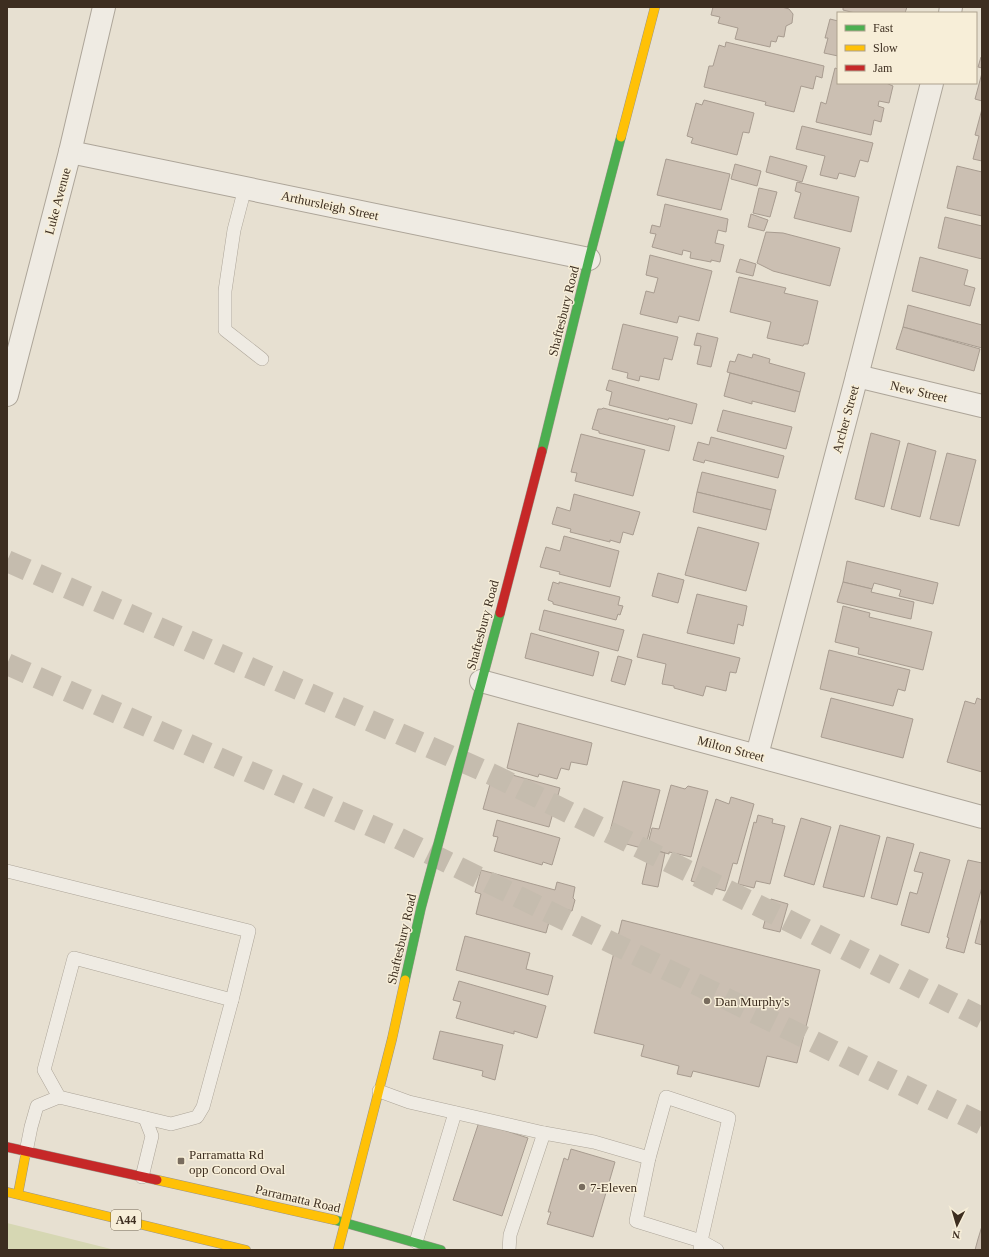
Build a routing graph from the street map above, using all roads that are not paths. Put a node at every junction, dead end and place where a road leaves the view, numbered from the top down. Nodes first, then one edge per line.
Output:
1 (104, 7) edge
2 (655, 7) edge
3 (932, 84) edge
4 (70, 152) junction
5 (245, 188) junction
6 (589, 259) junction
7 (262, 359) dead end
8 (857, 376) junction
9 (7, 395) edge
10 (982, 406) edge
11 (481, 681) junction
12 (757, 755) junction
13 (982, 817) edge
14 (7, 871) edge
15 (232, 1000) junction
16 (379, 1091) junction
17 (59, 1097) junction
18 (455, 1113) junction
19 (145, 1118) junction
20 (544, 1133) junction
21 (7, 1147) edge
22 (26, 1152) junction
23 (649, 1158) junction
24 (142, 1176) junction
25 (7, 1192) edge
26 (18, 1194) junction
27 (345, 1222) junction
28 (416, 1242) junction
29 (701, 1246) edge
30 (246, 1250) edge
31 (338, 1250) edge
32 (441, 1250) edge
33 (509, 1250) edge
34 (718, 1250) edge

1 - 4 street, Luke Avenue
2 - 6 main road, Shaftesbury Road
3 - 8 street, Archer Street
4 - 5 street, Arthursleigh Street
4 - 9 street, Luke Avenue
5 - 6 street, Arthursleigh Street
5 - 7 lane
6 - 11 main road, Shaftesbury Road
8 - 10 street, New Street
8 - 12 street, Archer Street
11 - 12 street, Milton Street
11 - 16 main road, Shaftesbury Road
12 - 13 street, Milton Street
14 - 15 lane
15 - 17 lane
15 - 19 lane
16 - 18 lane
16 - 27 main road, Shaftesbury Road
17 - 19 lane
17 - 22 lane
18 - 20 lane
18 - 28 lane
19 - 24 lane
20 - 23 lane
20 - 33 lane
21 - 22 main road, Parramatta Road
22 - 24 main road, Parramatta Road
22 - 26 main road
23 - 29 lane
23 - 29 lane
24 - 27 main road, Parramatta Road
25 - 26 main road, A44
26 - 30 main road, A44
27 - 28 main road, Parramatta Road
27 - 31 main road, Shaftesbury Road
28 - 32 main road, Parramatta Road
29 - 34 lane

